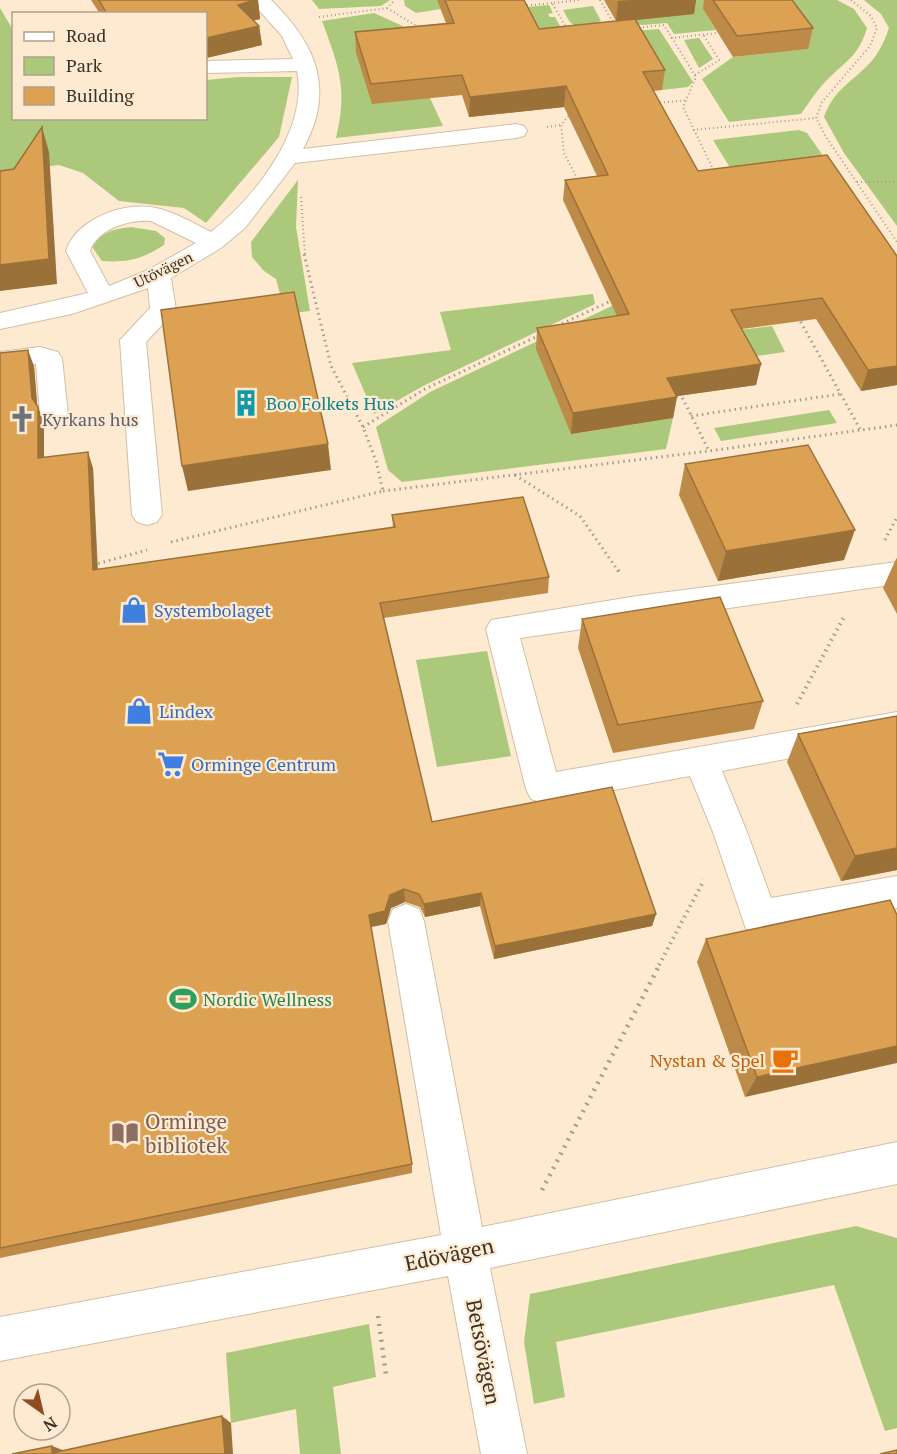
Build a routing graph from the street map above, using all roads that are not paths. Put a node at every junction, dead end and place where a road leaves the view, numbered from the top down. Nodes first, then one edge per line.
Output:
1 (260, 0) edge
2 (307, 65) junction
3 (208, 67) dead end
4 (516, 131) dead end
5 (289, 157) junction
6 (213, 242) junction
7 (158, 275) junction
8 (102, 296) junction
9 (0, 321) edge
10 (0, 360) edge
11 (54, 416) dead end
12 (147, 515) dead end
13 (897, 573) edge
14 (897, 725) edge
15 (701, 762) junction
16 (897, 892) edge
17 (406, 921) dead end
18 (897, 1163) edge
19 (465, 1251) junction
20 (0, 1339) edge
21 (504, 1454) edge

1 - 2 street, Utövägen
2 - 3 street
2 - 5 street, Utövägen
4 - 5 street
5 - 6 street, Utövägen
6 - 7 street, Utövägen
6 - 8 street
7 - 8 street, Utövägen
7 - 12 street
8 - 9 street, Utövägen
10 - 11 street
13 - 15 street
14 - 15 street
15 - 16 street
17 - 19 street, Betsövägen
18 - 19 street, Edövägen
19 - 20 street, Edövägen
19 - 21 street, Betsövägen

